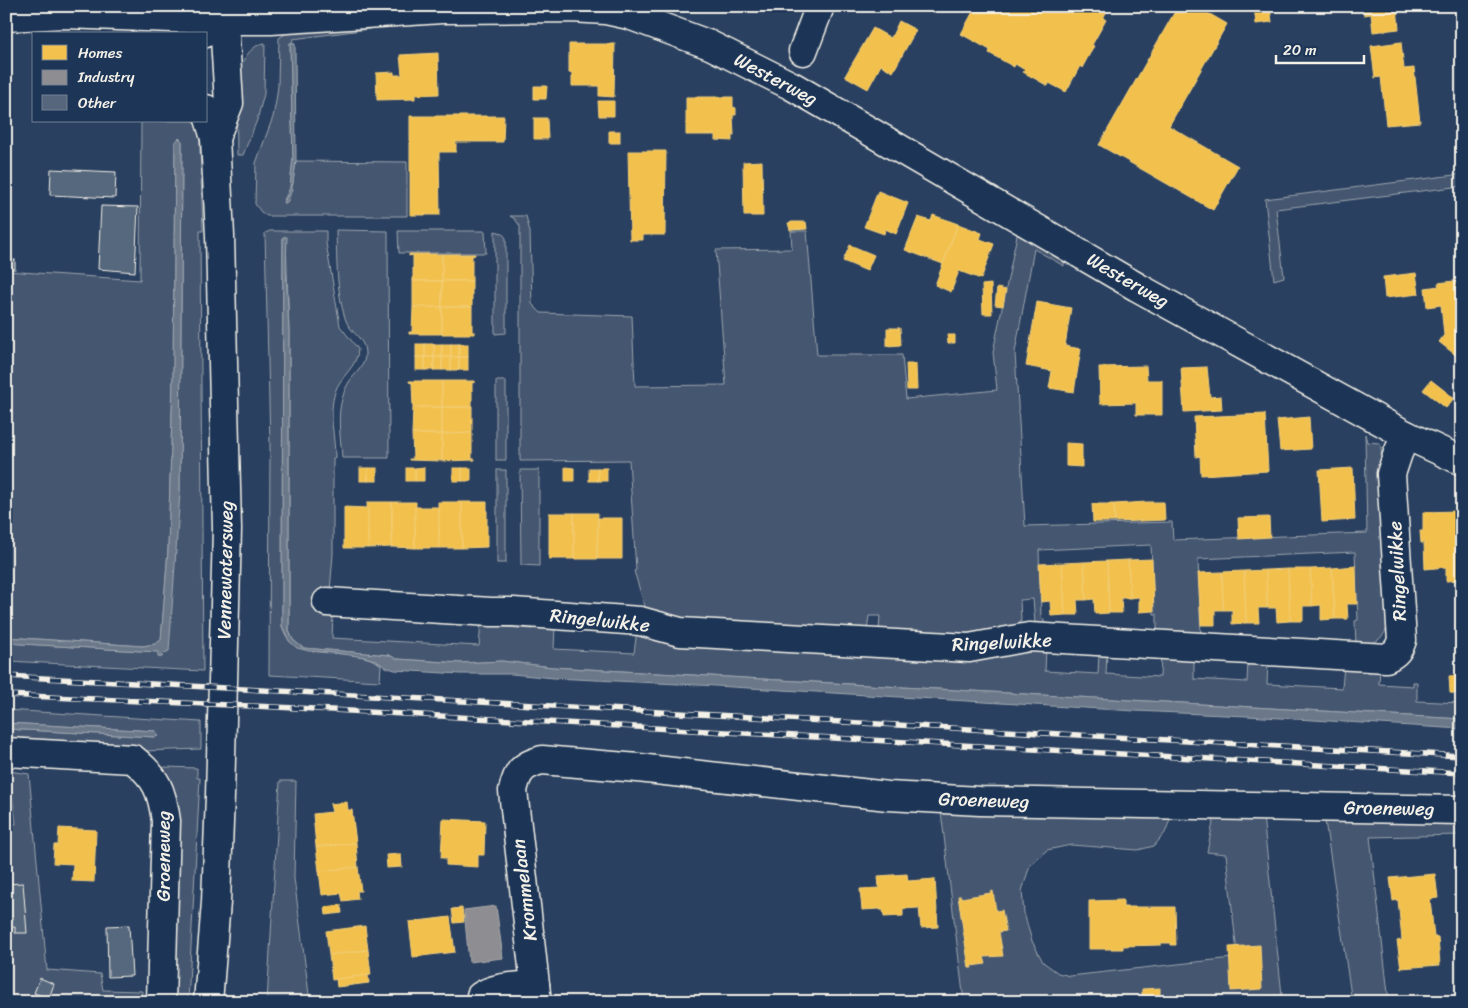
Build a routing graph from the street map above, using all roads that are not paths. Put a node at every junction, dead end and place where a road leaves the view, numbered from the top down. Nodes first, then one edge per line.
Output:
1 (820, 6) edge
2 (6, 17) edge
3 (211, 17) edge
4 (803, 51) dead end
5 (208, 115) edge
6 (215, 138) junction
7 (1406, 435) junction
8 (1462, 461) edge
9 (327, 602) dead end
10 (6, 752) edge
11 (515, 778) joint
12 (1462, 810) edge
13 (536, 994) edge
14 (161, 1002) edge
15 (208, 1002) edge
16 (482, 1002) edge

1 - 4 street
2 - 3 street, Westerweg
3 - 6 street, Vennewatersweg
3 - 7 street, Westerweg
5 - 6 street, Vennewatersweg
6 - 15 street, Vennewatersweg
7 - 8 street, Westerweg
7 - 9 street, Ringelwikke
10 - 14 street, Groeneweg
11 - 12 street, Groeneweg
11 - 13 street, Krommelaan
13 - 16 street

